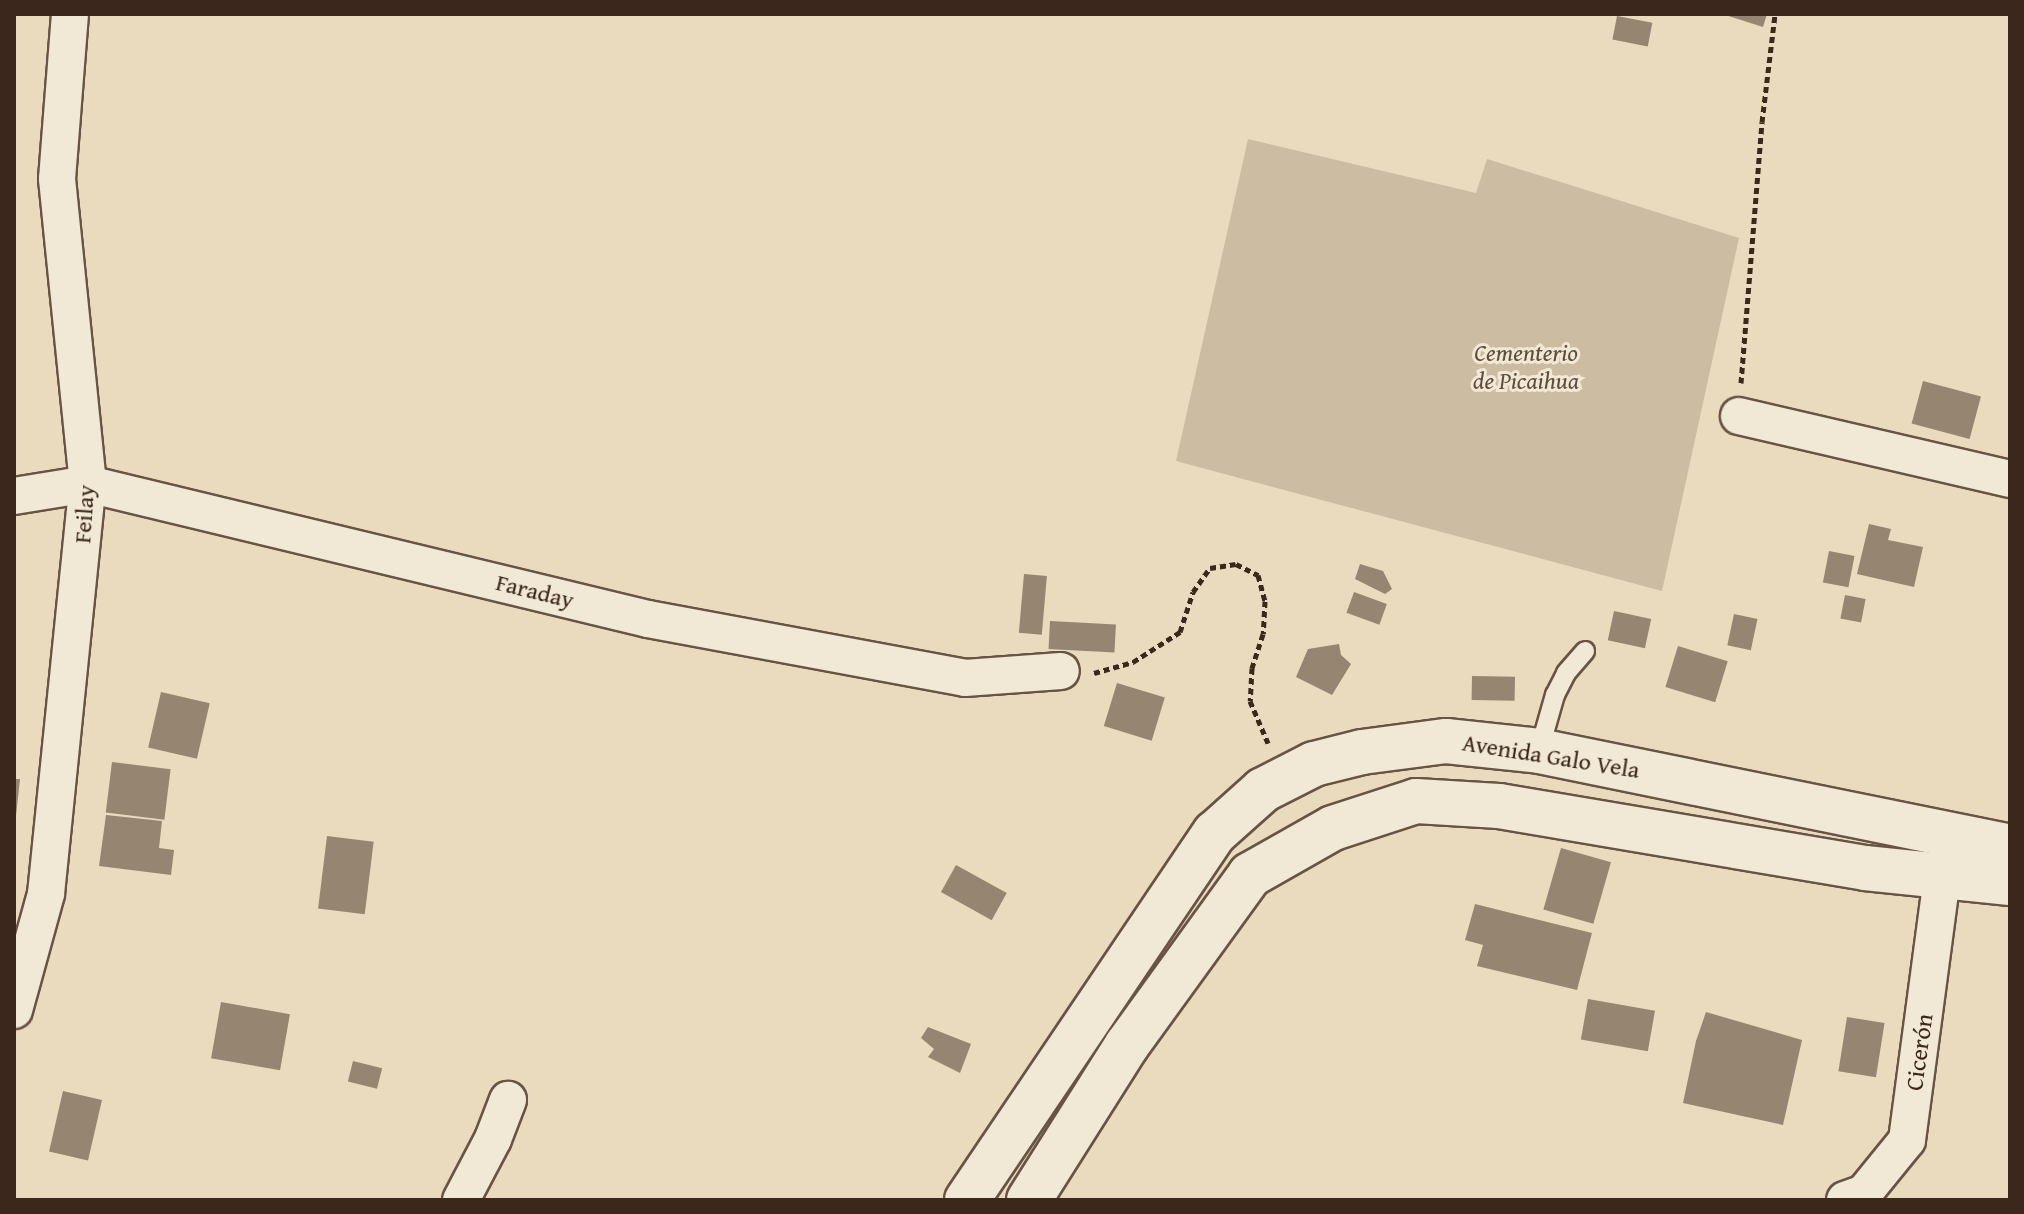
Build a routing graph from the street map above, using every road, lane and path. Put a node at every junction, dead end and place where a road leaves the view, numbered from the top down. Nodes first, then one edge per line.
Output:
1 (70, 14) edge
2 (1775, 14) edge
3 (1739, 416) joint
4 (2010, 479) edge
5 (88, 484) junction
6 (14, 496) edge
7 (1585, 651) dead end
8 (1061, 671) joint
9 (1539, 751) junction
10 (1291, 774) junction
11 (2010, 847) edge
12 (1942, 877) junction
13 (2010, 883) edge
14 (14, 1010) edge
15 (508, 1100) dead end
16 (461, 1200) edge
17 (967, 1200) edge
18 (1029, 1200) edge
19 (1845, 1200) edge

1 - 5 street, Feilay
2 - 3 path
3 - 4 street
5 - 6 street, Faraday
5 - 8 street, Faraday
5 - 14 street, Feilay
7 - 9 lane
8 - 10 path
9 - 10 main road, Avenida Galo Vela
9 - 11 main road, Avenida Galo Vela
10 - 17 main road, Avenida Galo Vela
12 - 13 main road
12 - 18 main road
12 - 19 street, Cicerón
15 - 16 street

